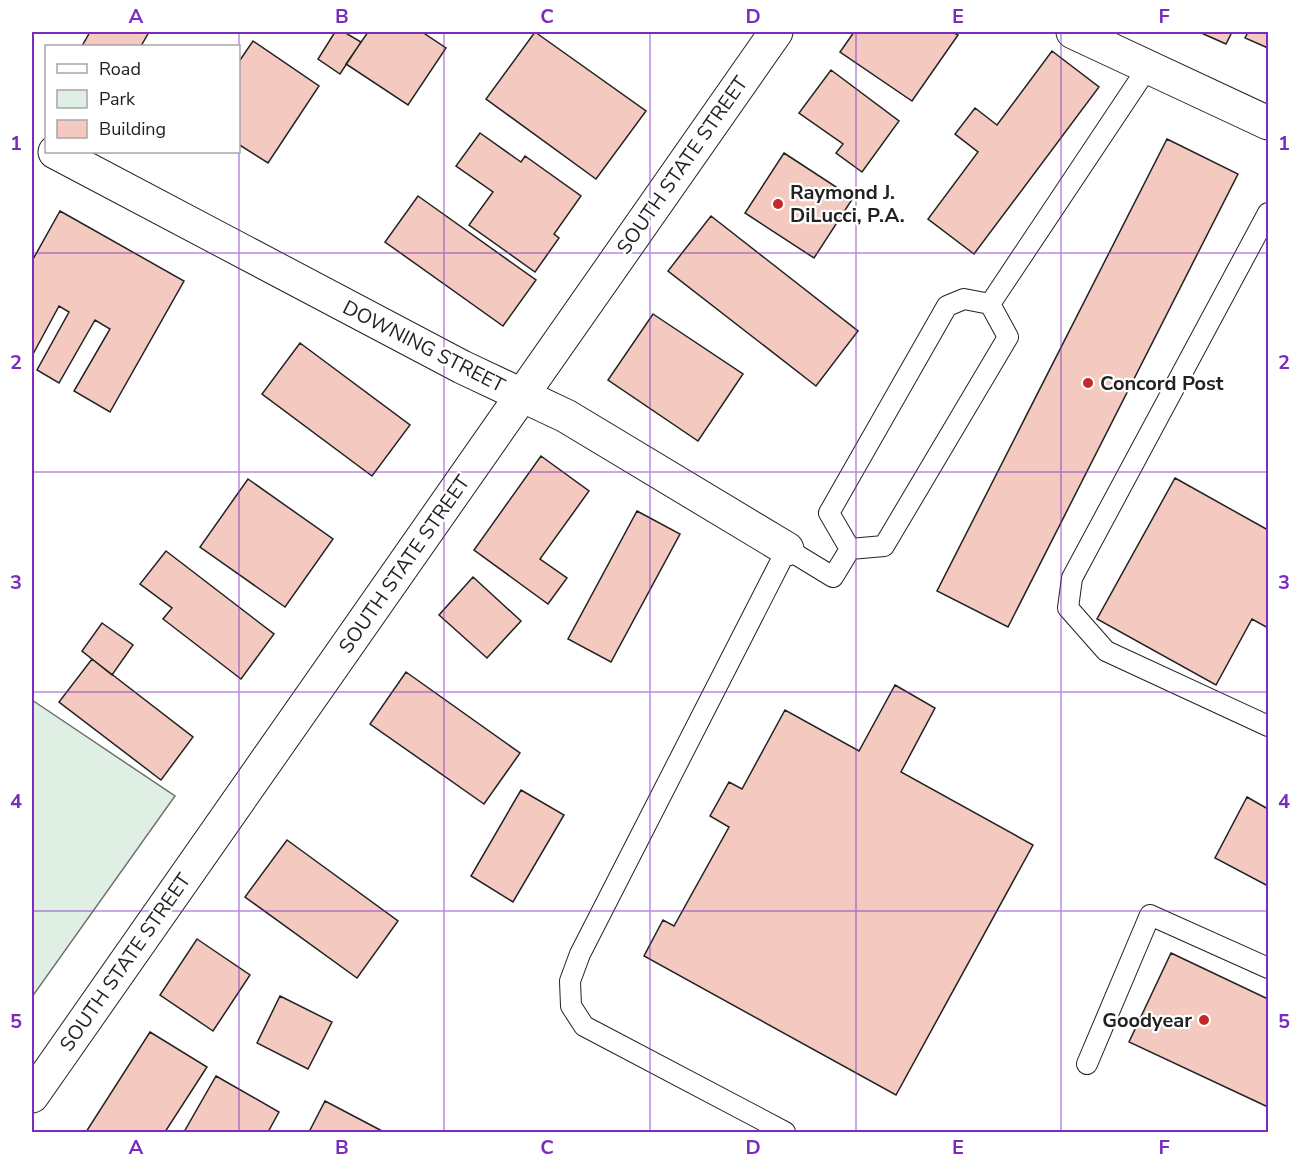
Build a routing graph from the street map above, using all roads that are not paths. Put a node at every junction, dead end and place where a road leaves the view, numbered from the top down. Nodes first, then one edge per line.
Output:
1 (776, 32) edge
2 (1073, 32) edge
3 (1148, 67) junction
4 (1269, 123) edge
5 (57, 153) edge
6 (1269, 213) edge
7 (990, 304) junction
8 (521, 396) junction
9 (787, 549) junction
10 (850, 549) junction
11 (1269, 726) edge
12 (1269, 968) edge
13 (1087, 1064) dead end
14 (32, 1096) edge
15 (785, 1132) edge

1 - 8 street, SOUTH STATE STREET
2 - 3 street
3 - 4 street
3 - 7 lane
5 - 8 street, DOWNING STREET
6 - 11 lane
7 - 10 lane
7 - 10 lane
8 - 9 street, DOWNING STREET
8 - 14 street, SOUTH STATE STREET
9 - 10 lane
9 - 15 lane
12 - 13 lane

